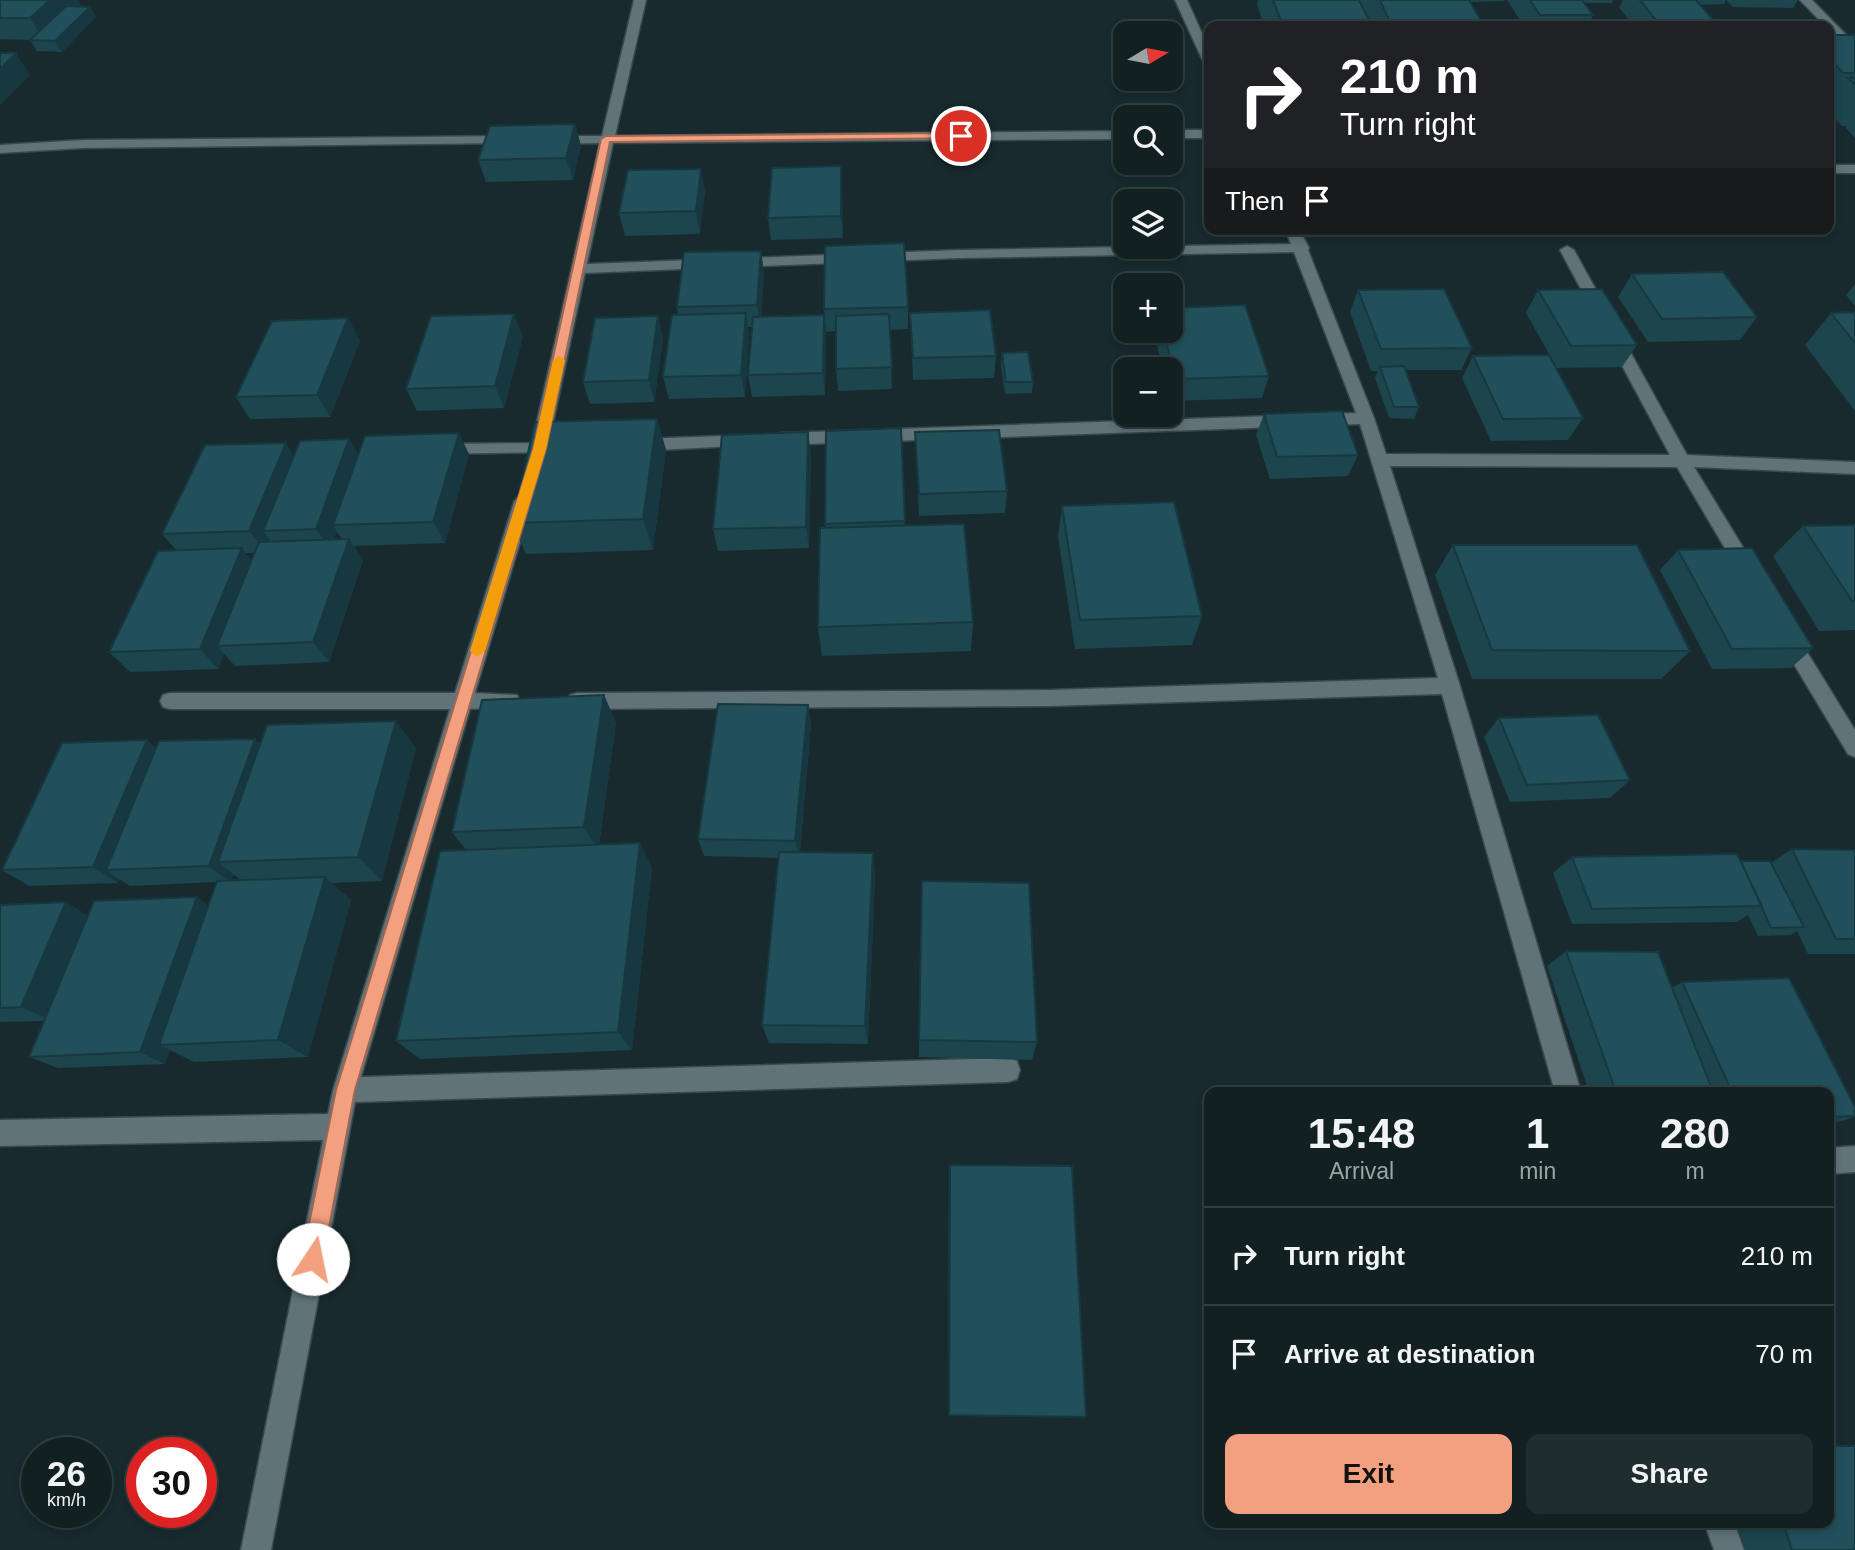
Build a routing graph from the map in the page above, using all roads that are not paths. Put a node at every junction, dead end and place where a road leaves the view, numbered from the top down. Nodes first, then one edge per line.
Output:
1 (640, 0) edge
2 (1181, 0) edge
3 (1806, 0) edge
4 (1824, 21) edge
5 (1834, 34) edge
6 (1204, 50) edge
7 (1851, 54) edge
8 (1183, 134) edge
9 (1204, 134) edge
10 (1113, 135) edge
11 (606, 139) junction
12 (0, 149) edge
13 (1834, 169) edge
14 (1855, 169) edge
15 (1295, 235) edge
16 (1302, 248) junction
17 (1567, 250) dead end
18 (580, 269) junction
19 (1366, 418) junction
20 (623, 445) edge
21 (567, 447) edge
22 (539, 449) junction
23 (415, 450) edge
24 (1378, 460) junction
25 (1682, 461) junction
26 (1855, 468) edge
27 (1761, 593) edge
28 (1776, 617) edge
29 (1450, 686) junction
30 (170, 701) dead end
31 (462, 701) junction
32 (532, 701) edge
33 (560, 701) edge
34 (1855, 748) edge
35 (1008, 1070) edge
36 (1567, 1087) edge
37 (345, 1090) junction
38 (338, 1127) junction
39 (0, 1133) edge
40 (1855, 1159) edge
41 (1834, 1161) edge
42 (1721, 1528) edge
43 (256, 1550) edge
44 (1729, 1550) edge

1 - 11 street
2 - 6 street
3 - 4 street
5 - 7 street
8 - 9 street
10 - 11 street
11 - 12 street
11 - 18 street
13 - 14 street
15 - 16 street
16 - 18 street
16 - 19 street
17 - 25 street
18 - 22 street
19 - 20 street
19 - 24 street
21 - 22 street
22 - 23 street
22 - 31 street
24 - 25 street
24 - 29 street
25 - 26 street
25 - 27 street
28 - 34 street
29 - 33 street
29 - 36 street
30 - 31 street
31 - 32 street
31 - 37 street
35 - 37 street
37 - 38 street
38 - 39 street
38 - 43 street
40 - 41 street
42 - 44 street

